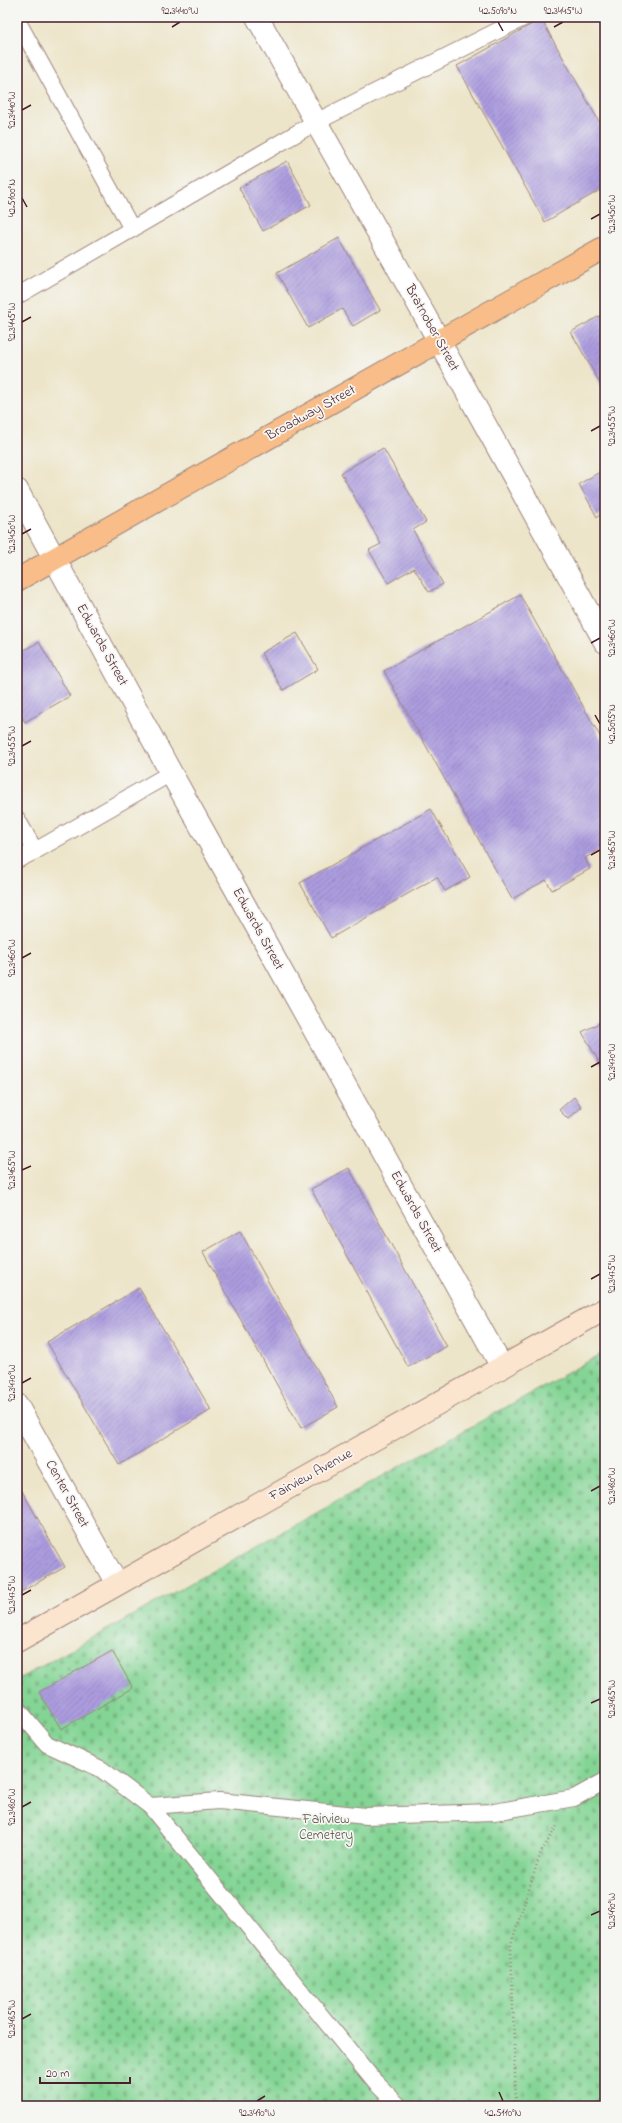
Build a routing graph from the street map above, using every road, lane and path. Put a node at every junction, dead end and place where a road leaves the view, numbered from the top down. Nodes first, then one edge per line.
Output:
1 (257, 17) edge
2 (525, 17) edge
3 (17, 20) edge
4 (316, 122) junction
5 (132, 229) junction
6 (605, 247) edge
7 (17, 296) edge
8 (439, 341) junction
9 (17, 490) edge
10 (55, 558) junction
11 (17, 580) edge
12 (605, 642) edge
13 (171, 773) junction
14 (17, 819) edge
15 (35, 850) junction
16 (17, 860) edge
17 (605, 1308) edge
18 (502, 1367) junction
19 (17, 1404) edge
20 (117, 1584) junction
21 (17, 1641) edge
22 (17, 1708) edge
23 (605, 1781) edge
24 (574, 1798) junction
25 (150, 1806) junction
26 (399, 2106) edge
27 (516, 2106) edge

1 - 4 street, Bratnober Street
2 - 4 lane
3 - 5 lane
4 - 5 lane
4 - 8 street, Bratnober Street
5 - 7 lane
6 - 8 main road, Broadway Street
8 - 10 main road, Broadway Street
8 - 12 street, Bratnober Street
9 - 10 street, Edwards Street
10 - 11 main road, Broadway Street
10 - 13 street, Edwards Street
13 - 15 lane
13 - 18 street, Edwards Street
14 - 15 lane
15 - 16 lane
17 - 18 street, Fairview Avenue
18 - 20 street, Fairview Avenue
19 - 20 street, Center Street
20 - 21 street, Fairview Avenue
22 - 25 lane
23 - 24 lane
24 - 25 lane
24 - 27 path
25 - 26 lane

